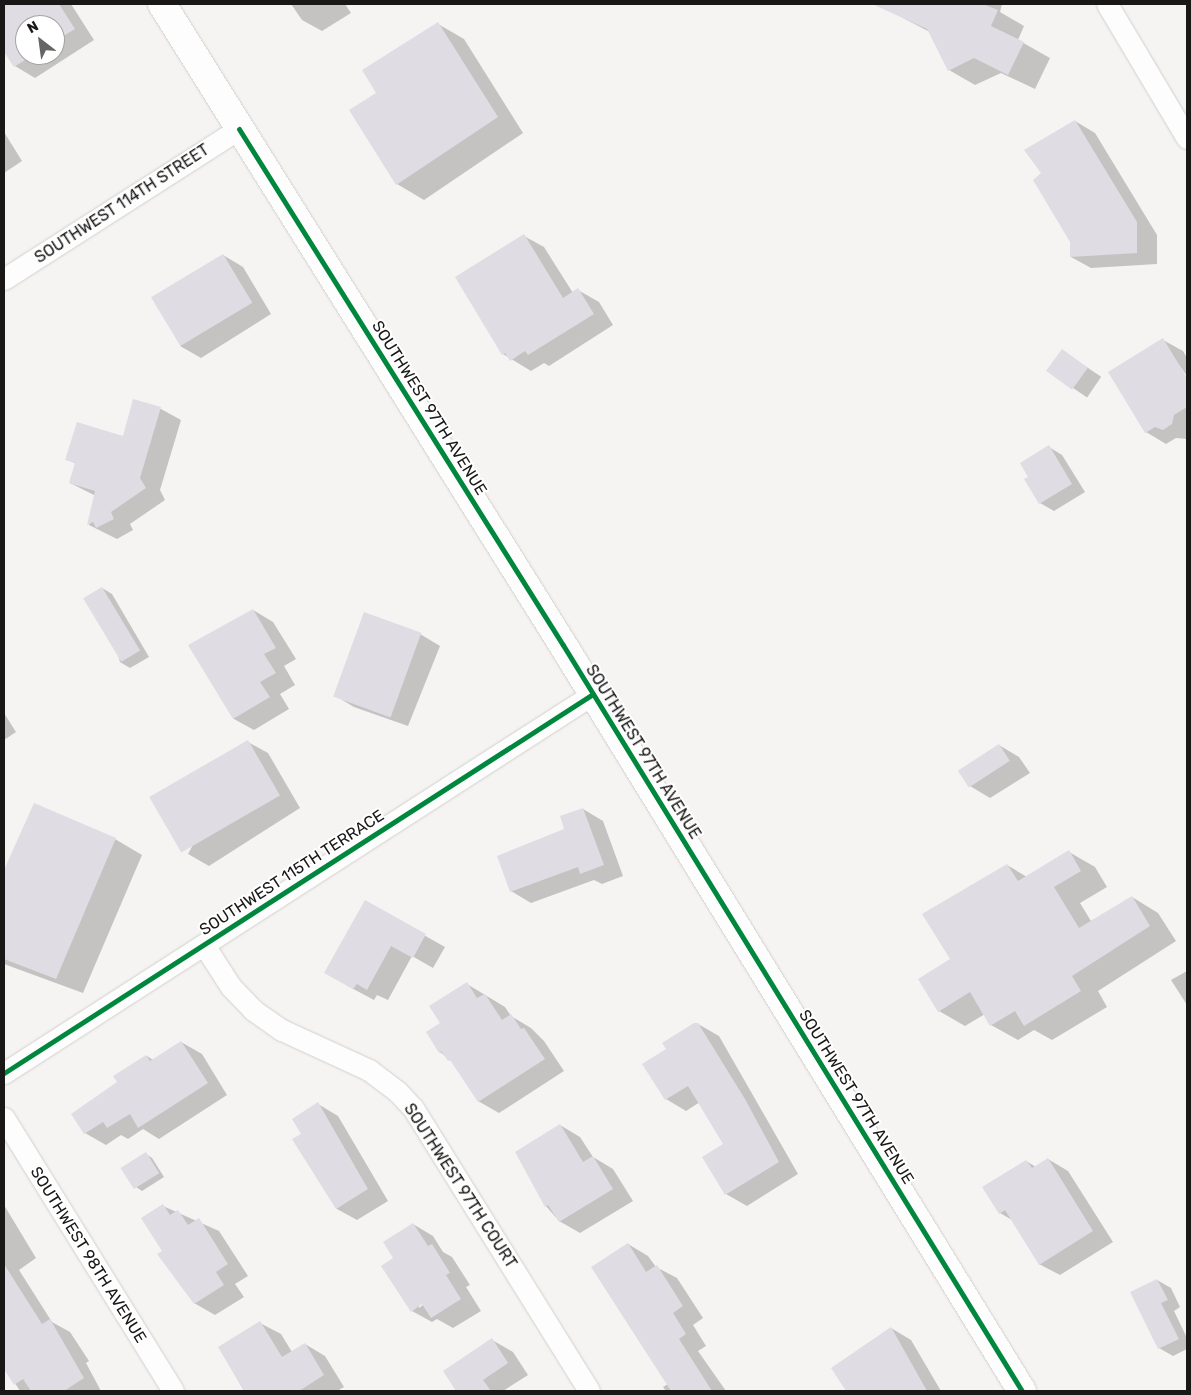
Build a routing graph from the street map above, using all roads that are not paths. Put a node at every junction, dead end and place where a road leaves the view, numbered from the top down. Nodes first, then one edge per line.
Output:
1 (162, 4) edge
2 (1107, 4) edge
3 (239, 129) junction
4 (1187, 138) edge
5 (4, 279) edge
6 (593, 694) junction
7 (204, 945) junction
8 (4, 1073) edge
9 (4, 1118) edge
10 (173, 1391) edge
11 (589, 1391) edge
12 (1022, 1391) edge

1 - 3 street, SOUTHWEST 97TH AVENUE
2 - 4 street
3 - 5 street, SOUTHWEST 114TH STREET
3 - 6 street, SOUTHWEST 97TH AVENUE
6 - 7 street, SOUTHWEST 115TH TERRACE
6 - 12 street, SOUTHWEST 97TH AVENUE
7 - 8 street, SOUTHWEST 115TH TERRACE
7 - 11 street, SOUTHWEST 97TH COURT
9 - 10 street, SOUTHWEST 98TH AVENUE

